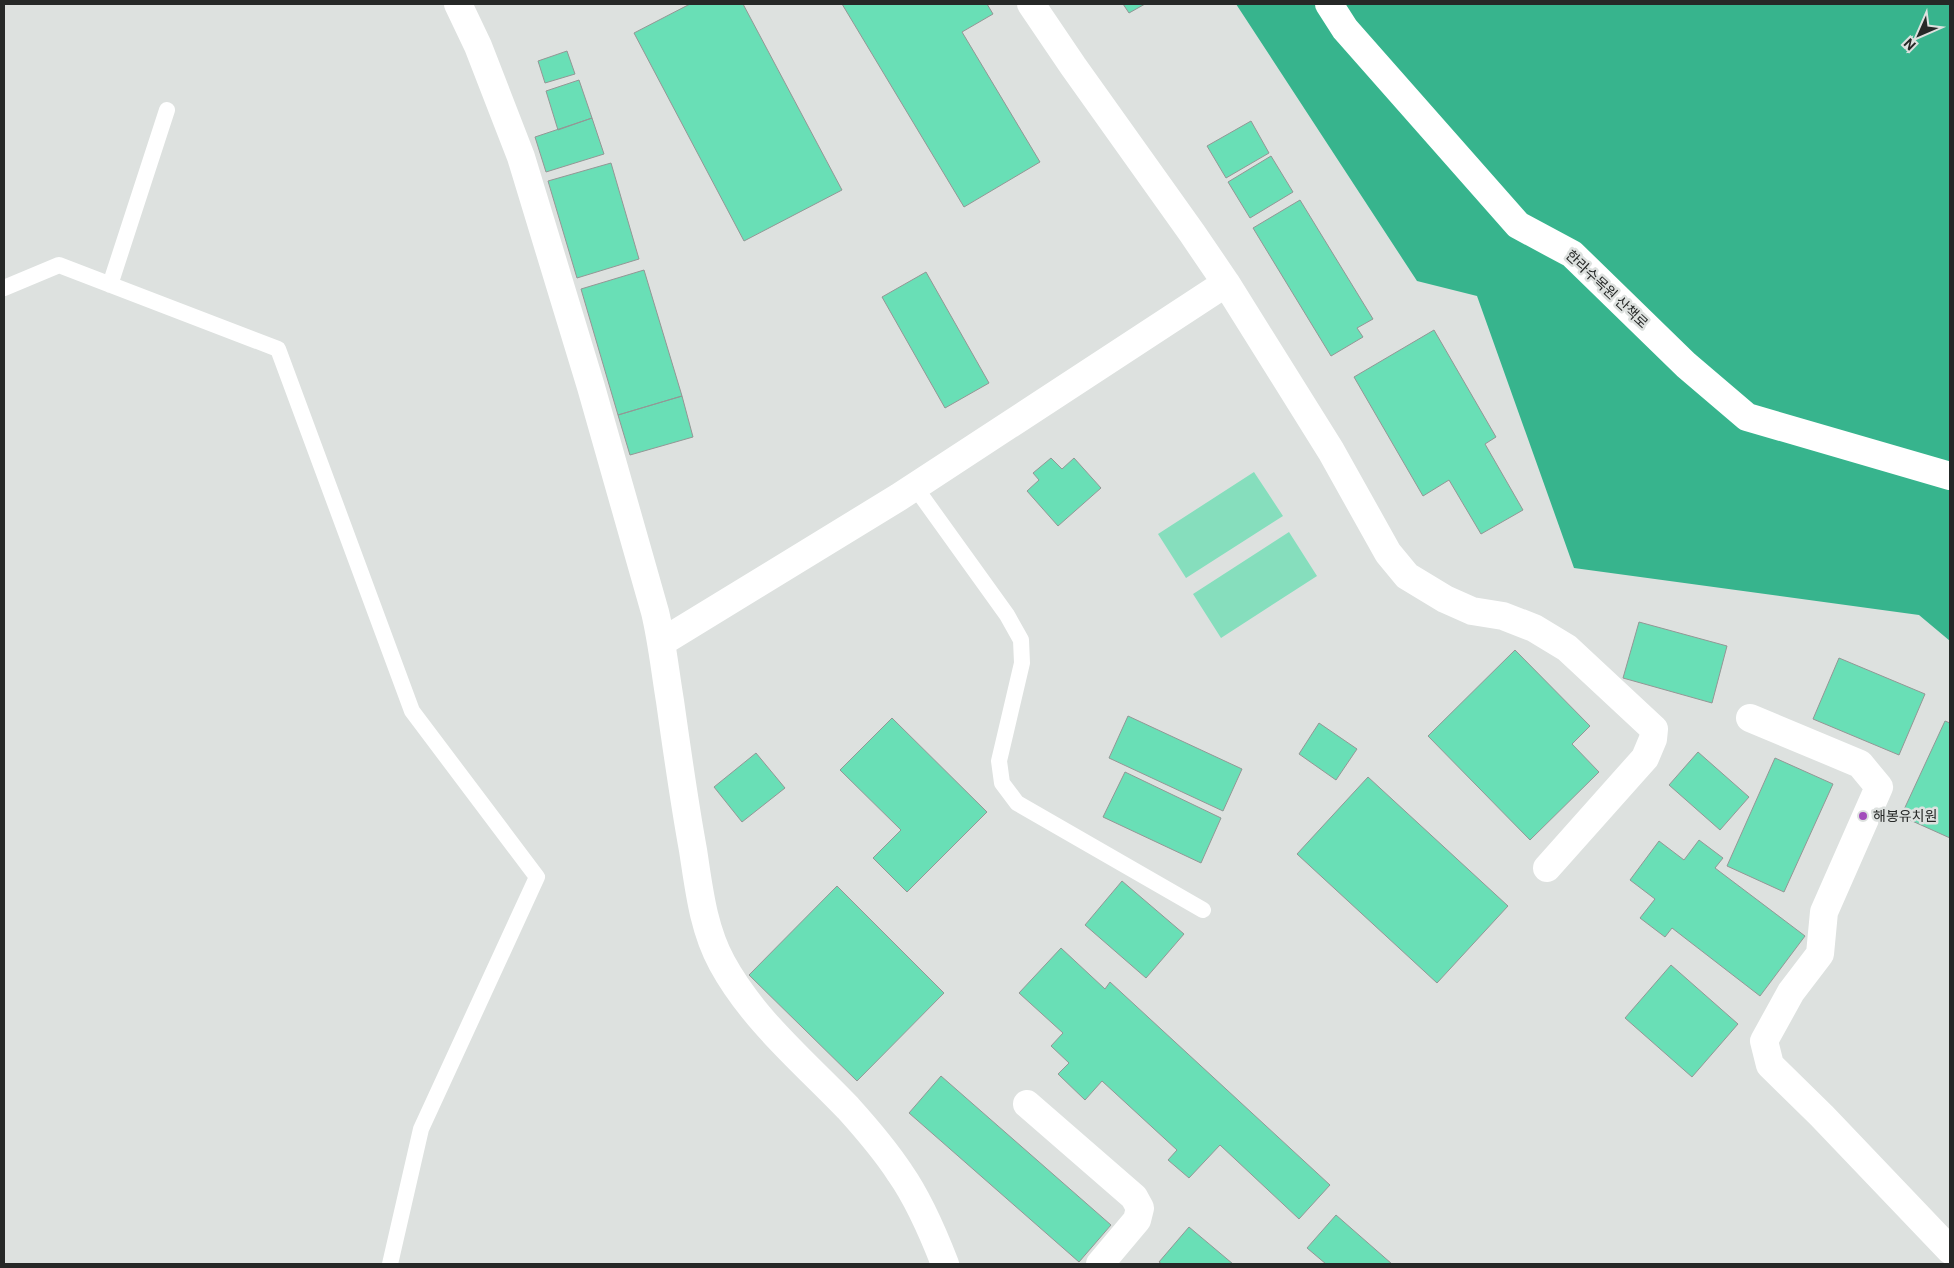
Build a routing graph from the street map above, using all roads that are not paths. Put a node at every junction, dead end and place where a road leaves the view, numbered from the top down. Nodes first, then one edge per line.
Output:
1 (458, 4) edge
2 (1031, 4) edge
3 (1329, 4) edge
4 (167, 110) dead end
5 (1226, 284) junction
6 (110, 285) junction
7 (4, 288) edge
8 (1950, 476) edge
9 (915, 487) junction
10 (662, 642) junction
11 (1750, 718) dead end
12 (1547, 868) dead end
13 (1202, 910) dead end
14 (1027, 1104) dead end
15 (1950, 1250) edge
16 (390, 1264) edge
17 (945, 1264) edge
18 (1100, 1264) edge

1 - 10 street
2 - 5 street
3 - 8 street, 한라수목원 산책로
4 - 6 lane
5 - 9 street
5 - 12 street
6 - 7 lane
6 - 16 lane
9 - 10 street
9 - 13 lane
10 - 17 street
11 - 15 street
14 - 18 street

